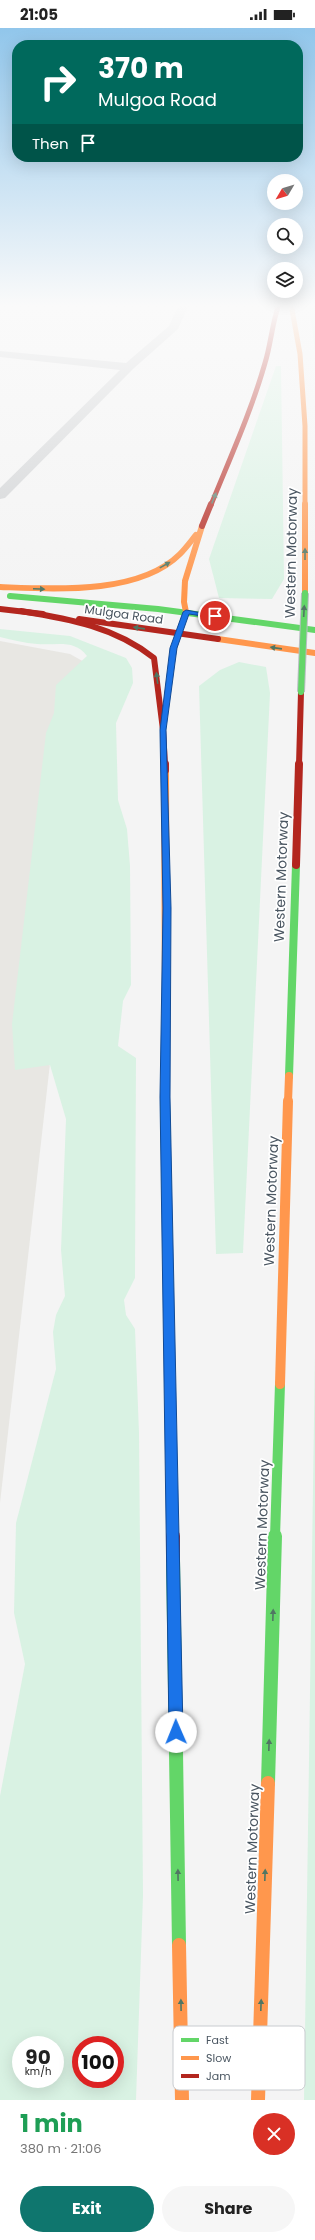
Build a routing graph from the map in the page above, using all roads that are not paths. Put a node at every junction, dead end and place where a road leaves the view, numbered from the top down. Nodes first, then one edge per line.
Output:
1 (95, 401) edge
2 (253, 401) edge
3 (303, 401) edge
4 (0, 495) edge
5 (202, 526) junction
6 (0, 587) edge
7 (0, 594) edge
8 (0, 609) edge
9 (21, 611) junction
10 (186, 612) junction
11 (315, 630) edge
12 (178, 634) junction
13 (315, 653) edge
14 (163, 730) junction
15 (181, 2026) edge
16 (260, 2026) edge
17 (182, 2090) edge
18 (258, 2090) edge
19 (182, 2100) edge
20 (258, 2100) edge

1 - 4 street
5 -> 2 main road
16 -> 3 main road, Western Motorway, bridge
6 -> 5 main road
5 - 10 main road
7 - 10 main road, Mulgoa Road
8 - 9 main road, Mulgoa Road
12 -> 9 main road, Mulgoa Road
14 -> 9 main road
10 - 11 main road, Mulgoa Road
10 - 12 main road
13 -> 12 main road, Mulgoa Road
12 - 14 main road
15 -> 14 main road
19 -> 17 main road
20 -> 18 main road, Western Motorway, bridge

